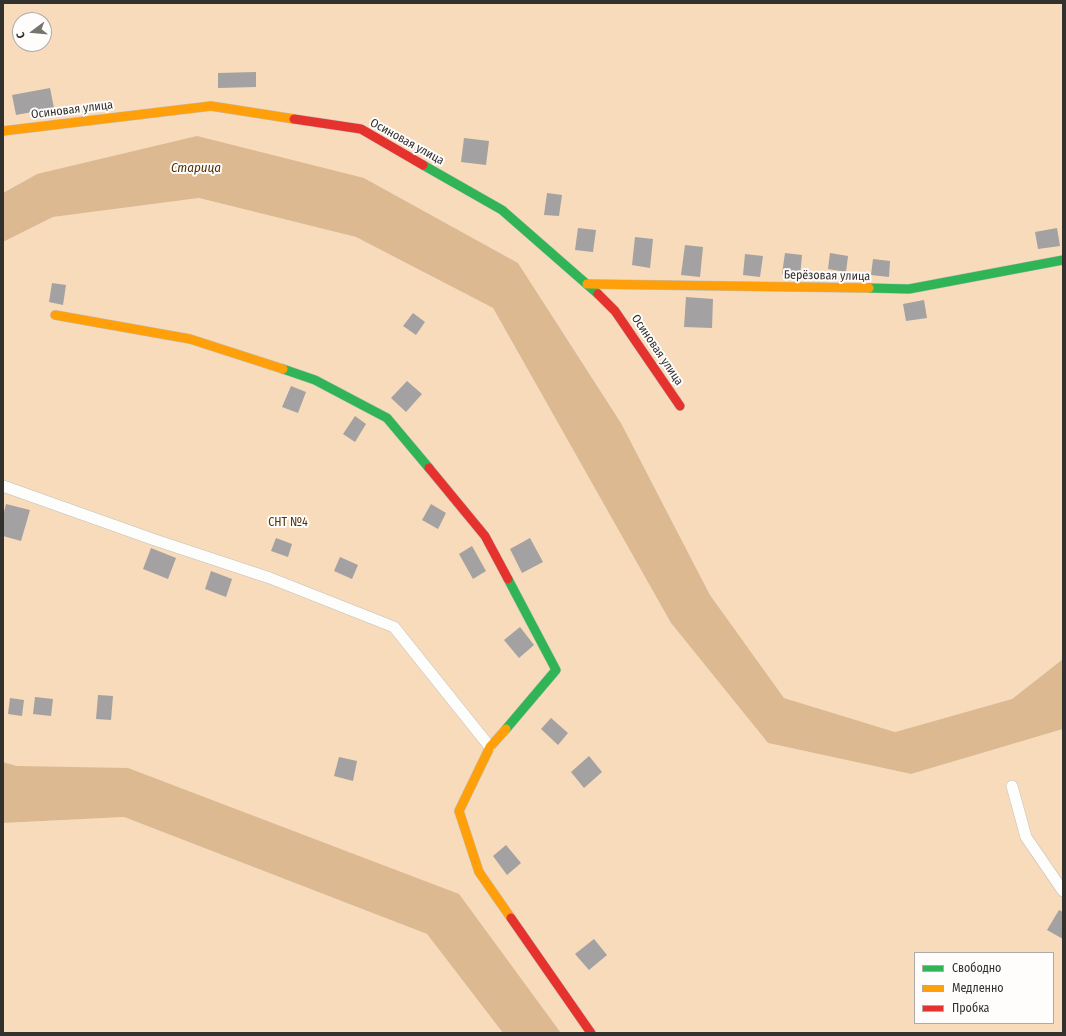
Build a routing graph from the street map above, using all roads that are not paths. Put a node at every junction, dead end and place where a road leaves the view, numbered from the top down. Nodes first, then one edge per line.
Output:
1 (3, 131) edge
2 (1063, 260) edge
3 (587, 284) junction
4 (55, 314) dead end
5 (680, 406) dead end
6 (3, 486) edge
7 (490, 747) junction
8 (1012, 786) dead end
9 (1063, 891) edge
10 (591, 1033) edge

1 - 3 street, Осиновая улица
2 - 3 street, Берёзовая улица
3 - 5 street, Осиновая улица
4 - 7 street
6 - 7 lane
7 - 10 street
8 - 9 lane

